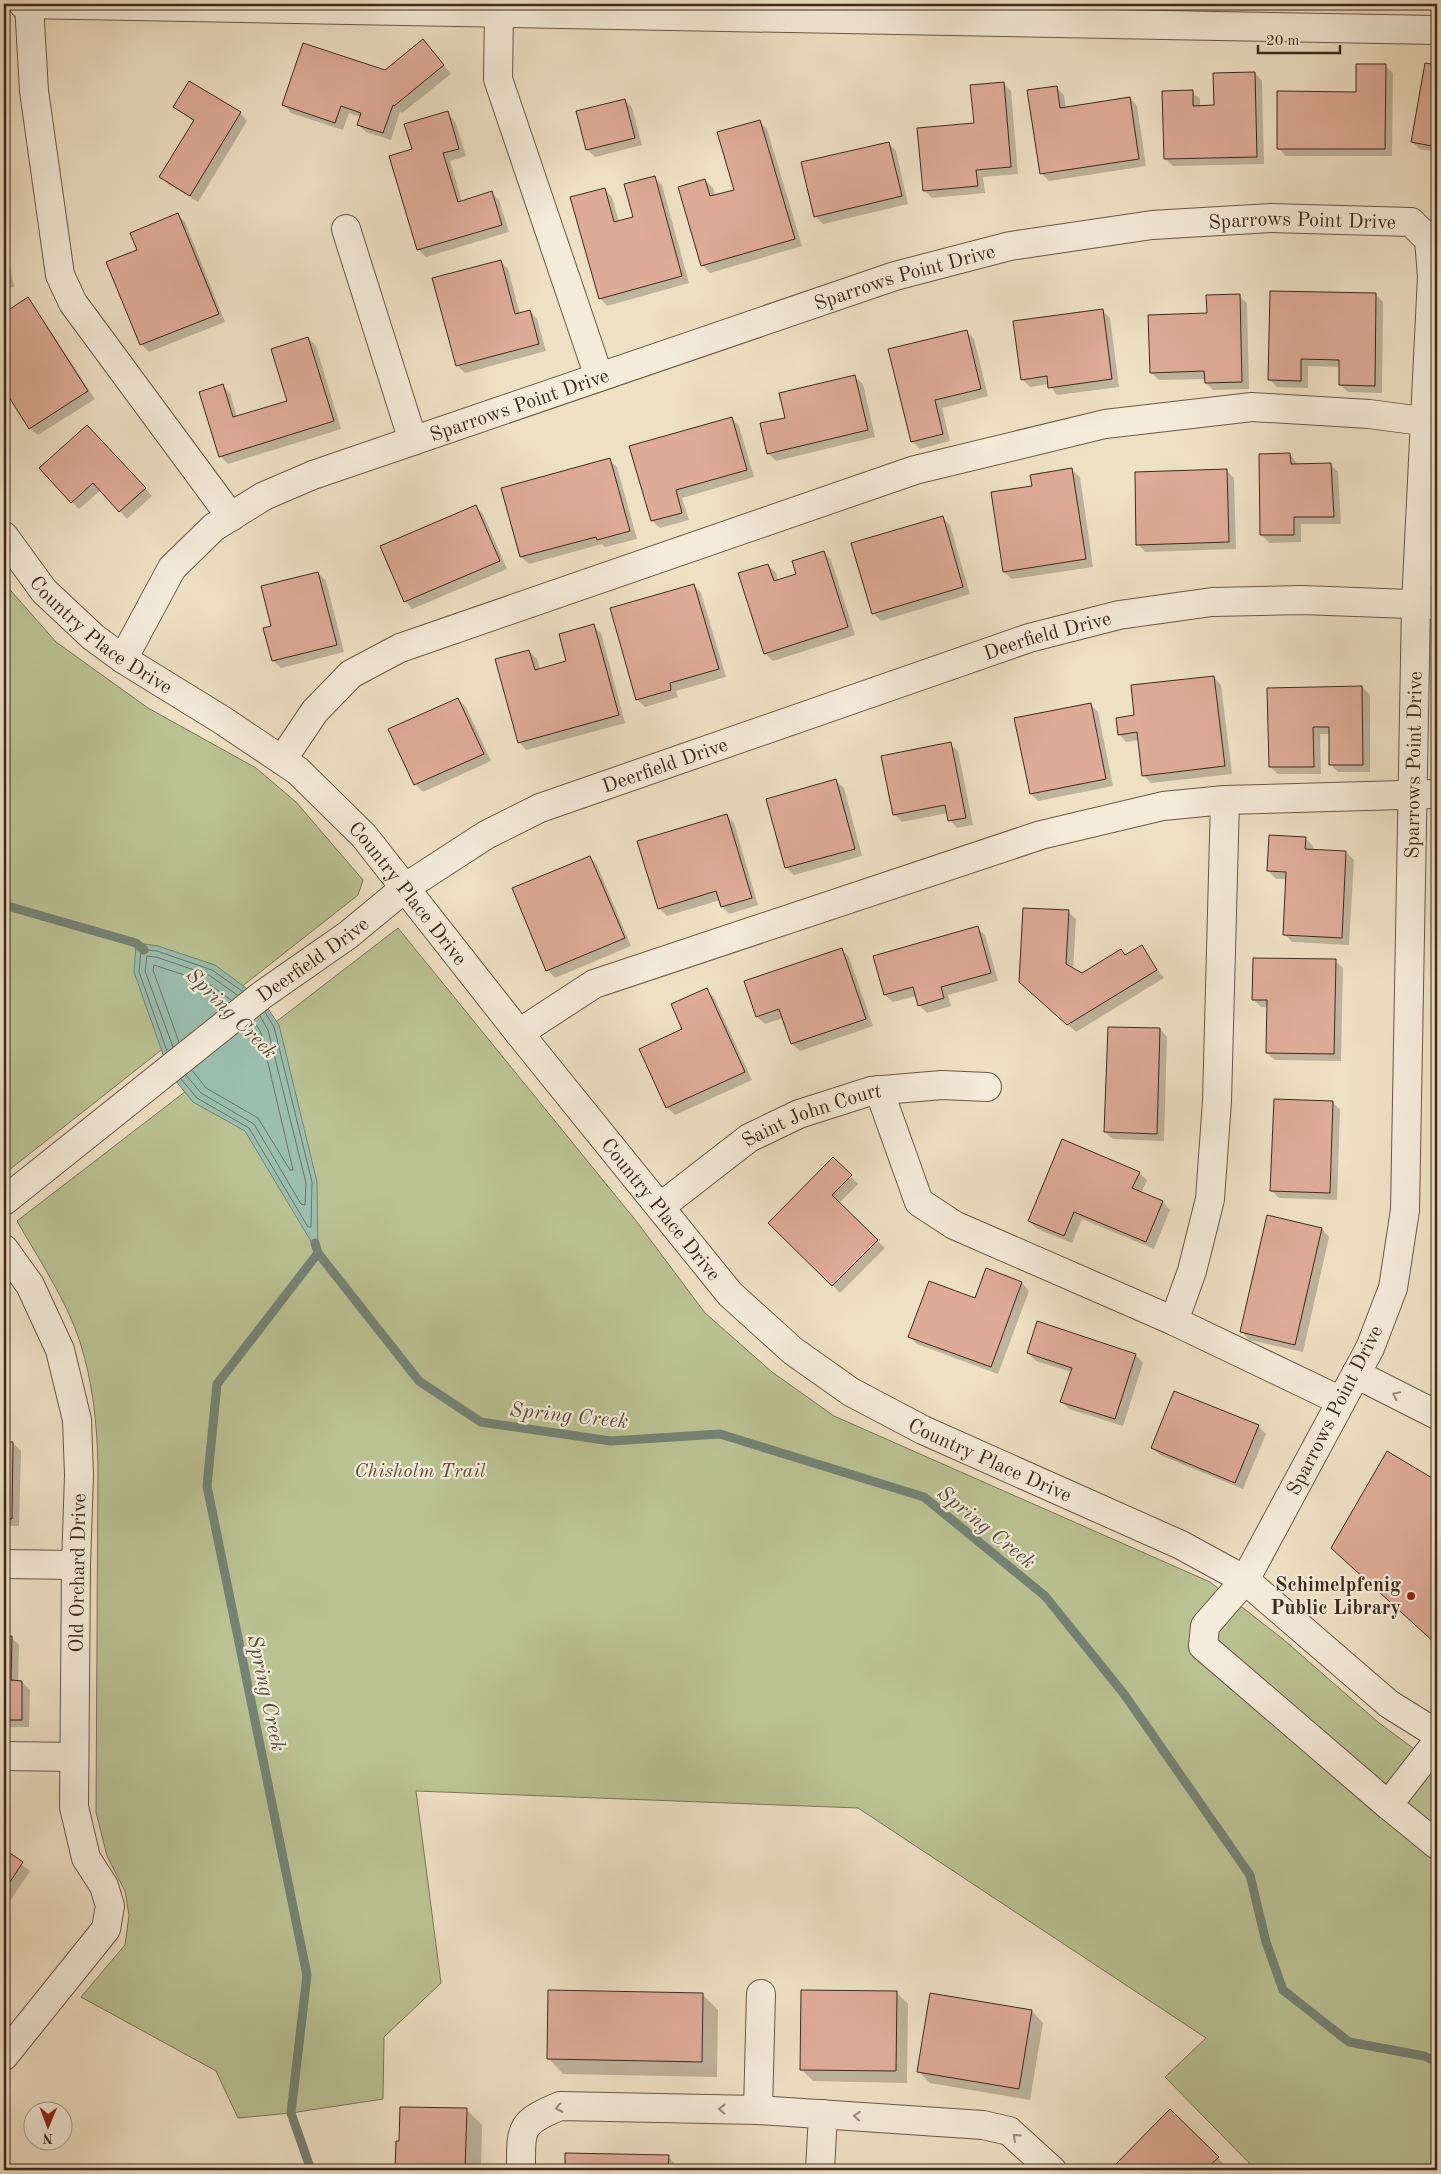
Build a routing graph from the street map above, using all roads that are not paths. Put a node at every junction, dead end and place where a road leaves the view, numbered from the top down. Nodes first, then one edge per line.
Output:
1 (23, 4) edge
2 (29, 4) edge
3 (499, 11) junction
4 (1437, 30) edge
5 (346, 228) dead end
6 (599, 377) junction
7 (1431, 423) edge
8 (413, 441) junction
9 (231, 517) junction
10 (4, 536) edge
11 (1426, 605) edge
12 (123, 659) junction
13 (282, 760) junction
14 (1425, 794) edge
15 (1225, 800) junction
16 (406, 887) junction
17 (519, 1033) junction
18 (987, 1087) dead end
19 (880, 1090) junction
20 (4, 1201) edge
21 (660, 1207) junction
22 (4, 1249) edge
23 (1174, 1321) junction
24 (1356, 1374) junction
25 (1342, 1401) junction
26 (1437, 1415) edge
27 (4, 1564) edge
28 (76, 1565) junction
29 (1245, 1580) junction
30 (1437, 1734) edge
31 (1437, 1742) edge
32 (4, 1756) edge
33 (74, 1757) junction
34 (1388, 1804) junction
35 (1437, 1845) edge
36 (761, 1994) dead end
37 (4, 2056) edge
38 (758, 2110) junction
39 (823, 2114) junction
40 (520, 2170) edge
41 (820, 2170) edge
42 (1052, 2170) edge

1 - 2 street
2 - 3 street
2 - 9 street
3 - 4 street
3 - 6 street
5 - 8 street
6 - 7 street, Sparrows Point Drive
6 - 8 street, Sparrows Point Drive
7 - 11 street, Sparrows Point Drive
7 - 13 street
8 - 9 street, Sparrows Point Drive
9 - 12 street, Sparrows Point Drive
10 - 12 street, Country Place Drive
11 - 14 street, Sparrows Point Drive
11 - 16 street, Deerfield Drive
12 - 13 street, Country Place Drive
13 - 16 street, Country Place Drive
14 - 15 street
14 - 24 street, Sparrows Point Drive
15 - 17 street
15 - 23 street
16 - 17 street, Country Place Drive
16 - 20 street, Deerfield Drive
17 - 21 street, Country Place Drive
18 - 19 street, Saint John Court
19 - 21 street, Saint John Court
19 - 23 street
21 - 29 street, Country Place Drive
22 - 28 street, Old Orchard Drive
23 - 25 street
24 - 25 street, Sparrows Point Drive
26 -> 24 street
25 - 29 street, Sparrows Point Drive
27 - 28 street
28 - 33 street, Old Orchard Drive
29 - 30 street, Country Place Drive
29 - 34 street, Sparrows Point Drive
31 - 34 street
32 - 33 street
33 - 37 street, Old Orchard Drive
34 - 35 street
36 - 38 street
38 - 39 street
38 -> 40 street
39 - 41 street
42 -> 39 street

